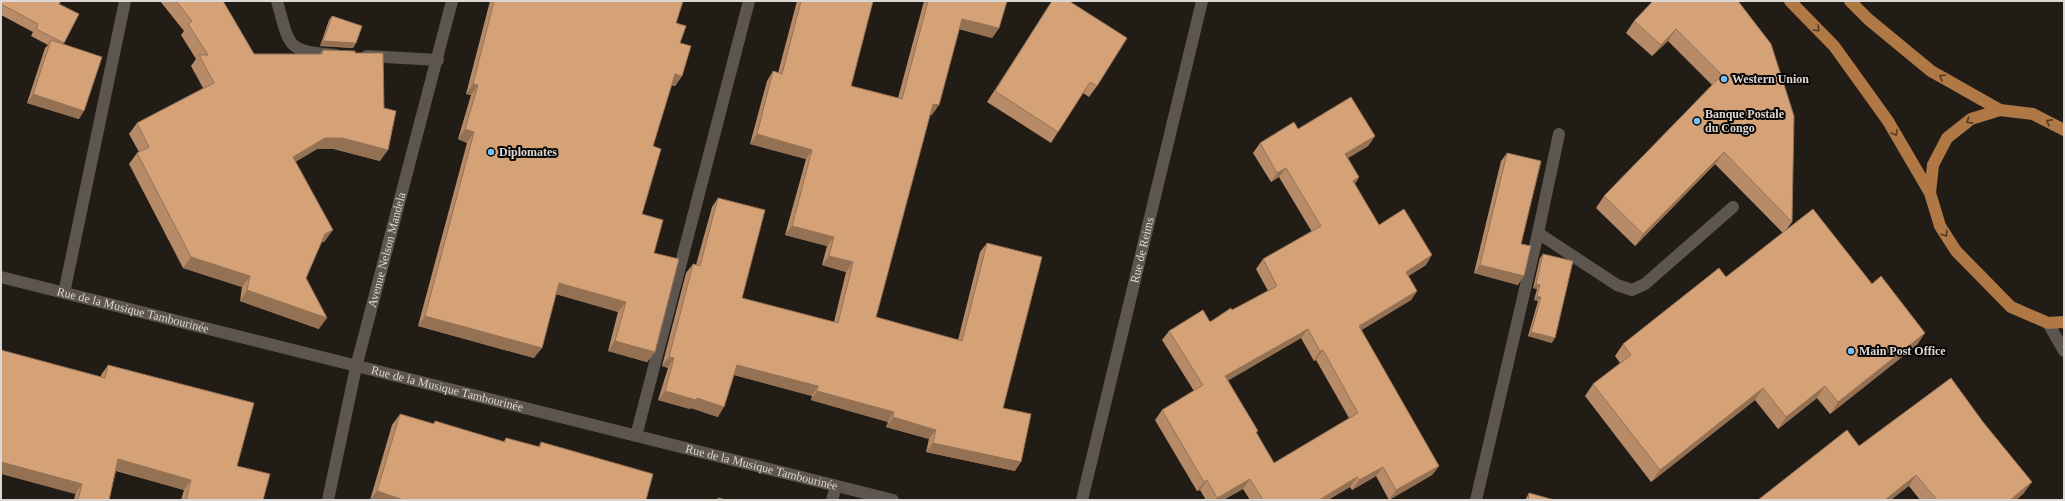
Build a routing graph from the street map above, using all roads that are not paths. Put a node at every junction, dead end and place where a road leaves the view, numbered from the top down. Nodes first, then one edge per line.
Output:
1 (125, 1) edge
2 (277, 1) edge
3 (452, 1) edge
4 (749, 1) edge
5 (1202, 1) edge
6 (1790, 1) edge
7 (1850, 1) edge
8 (438, 60) junction
9 (2000, 110) junction
10 (2064, 130) edge
11 (1559, 134) dead end
12 (1930, 193) junction
13 (1733, 207) dead end
14 (1538, 233) junction
15 (1, 277) edge
16 (64, 294) junction
17 (2064, 322) edge
18 (2048, 323) junction
19 (2064, 351) edge
20 (356, 367) junction
21 (636, 436) junction
22 (836, 486) junction
23 (328, 500) edge
24 (832, 500) edge
25 (892, 500) edge
26 (1082, 500) edge
27 (1476, 500) edge

1 - 16 street
2 - 8 street
3 - 8 street, Avenue Nelson Mandela
4 - 21 street
5 - 26 street, Rue de Reims
6 -> 12 main road
9 -> 7 main road
8 - 20 street, Avenue Nelson Mandela
10 -> 9 main road
9 -> 12 main road
11 - 14 street
12 -> 18 main road
13 - 14 street
14 - 27 street
15 - 16 street, Rue de la Musique Tambourinée
16 - 20 street, Rue de la Musique Tambourinée
17 - 18 main road
18 - 19 street
20 - 21 street, Rue de la Musique Tambourinée
20 - 23 street, Avenue Nelson Mandela
21 - 22 street, Rue de la Musique Tambourinée
22 - 24 street
22 - 25 street, Rue de la Musique Tambourinée

